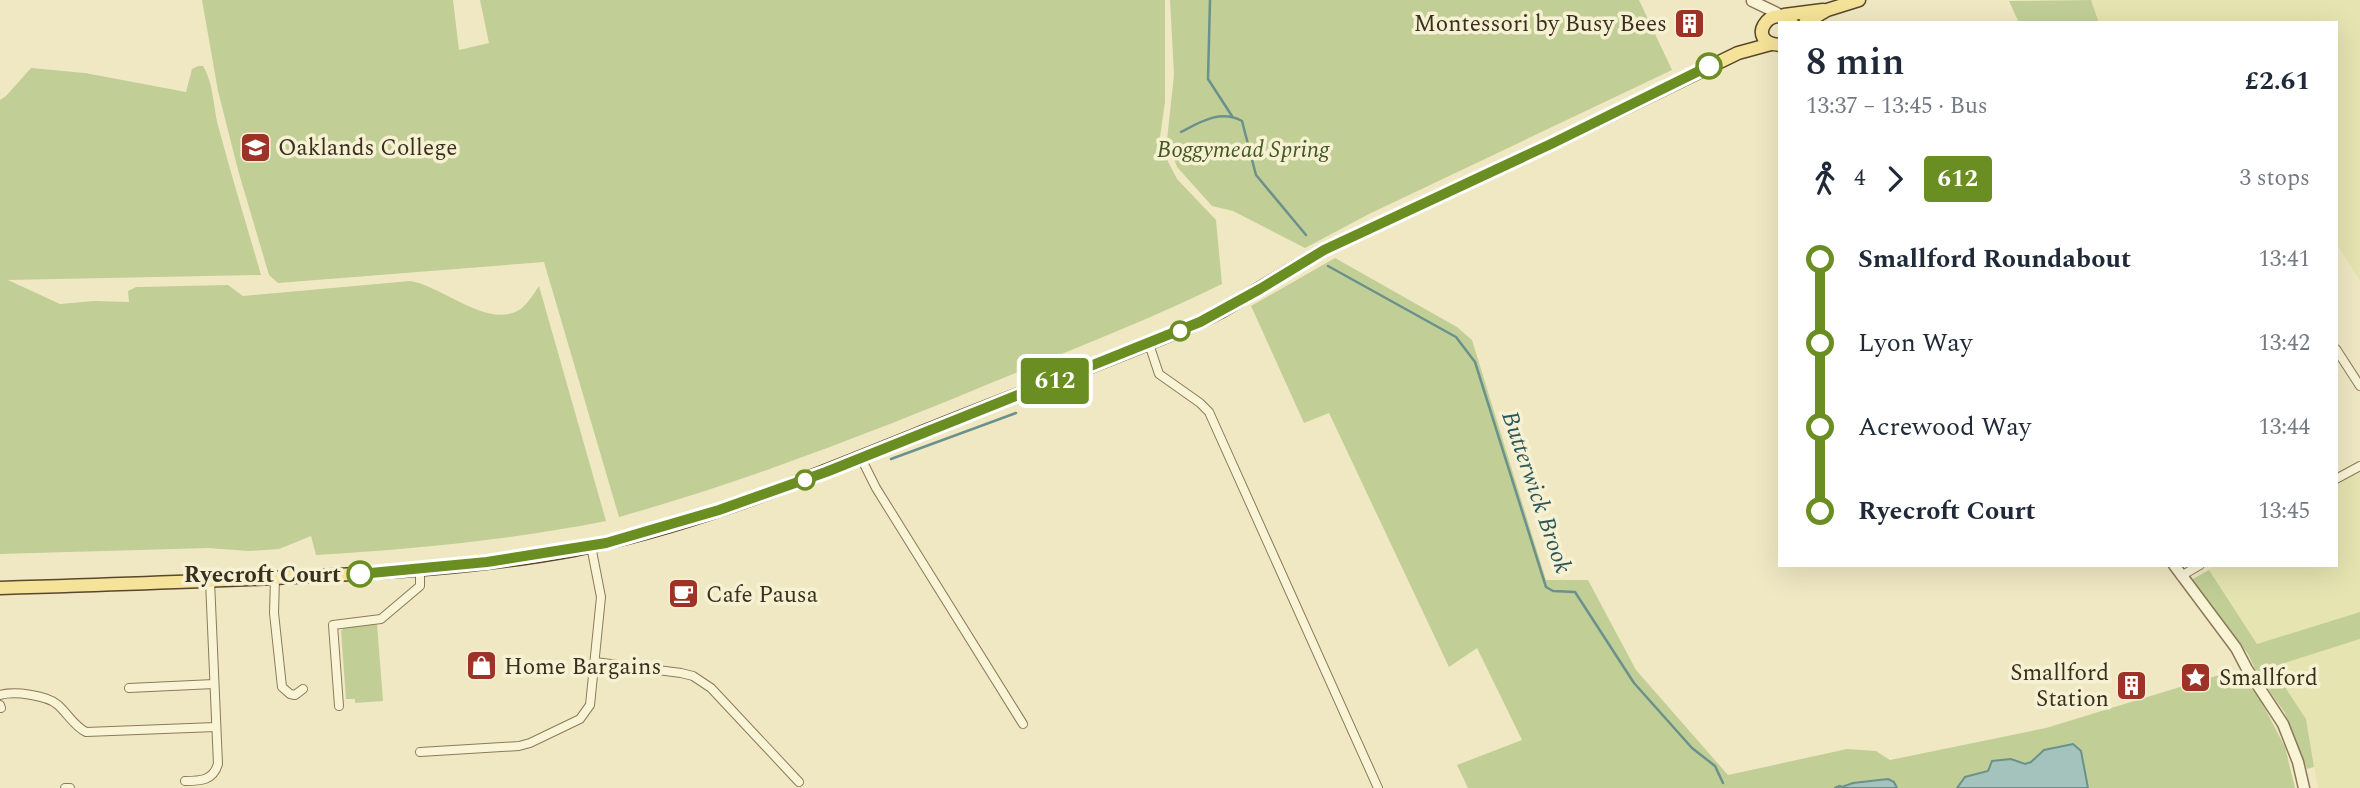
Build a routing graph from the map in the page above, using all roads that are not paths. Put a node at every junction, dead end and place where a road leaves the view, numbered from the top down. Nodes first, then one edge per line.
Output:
1 (1859, 0) edge
2 (1751, 1) edge
3 (1827, 9) junction
4 (1785, 17) edge
5 (1808, 21) edge
6 (1762, 25) junction
7 (1777, 45) edge
8 (1747, 48) junction
9 (1149, 344) junction
10 (2338, 352) edge
11 (2360, 386) edge
12 (861, 458) junction
13 (2360, 466) edge
14 (2338, 478) edge
15 (592, 546) junction
16 (2175, 567) edge
17 (2197, 567) edge
18 (420, 570) junction
19 (2181, 576) junction
20 (275, 578) junction
21 (210, 581) junction
22 (420, 586) junction
23 (0, 587) edge
24 (419, 596) dead end
25 (595, 662) junction
26 (214, 684) junction
27 (129, 688) dead end
28 (303, 689) dead end
29 (0, 695) edge
30 (339, 706) dead end
31 (1023, 724) dead end
32 (216, 727) junction
33 (420, 752) dead end
34 (185, 781) dead end
35 (799, 782) dead end
36 (1378, 788) edge
37 (2304, 788) edge

1 - 3 main road
2 - 4 street
2 - 6 street
3 - 4 main road
3 - 5 main road
4 - 6 main road
6 - 7 main road
6 - 8 main road
7 - 8 main road
8 - 9 main road
9 - 12 main road
9 - 36 street
10 - 11 street
12 - 15 main road
12 - 31 street
13 - 14 street
15 - 18 main road
15 - 25 street
16 - 19 street
17 - 19 street
18 - 20 main road
18 - 22 street
19 - 37 street
20 - 21 main road
20 - 28 street
21 - 23 main road
21 - 26 street
22 - 24 street
22 - 30 street
25 - 33 street
25 - 35 street
26 - 27 street
26 - 32 street
29 - 32 street
32 - 34 street

